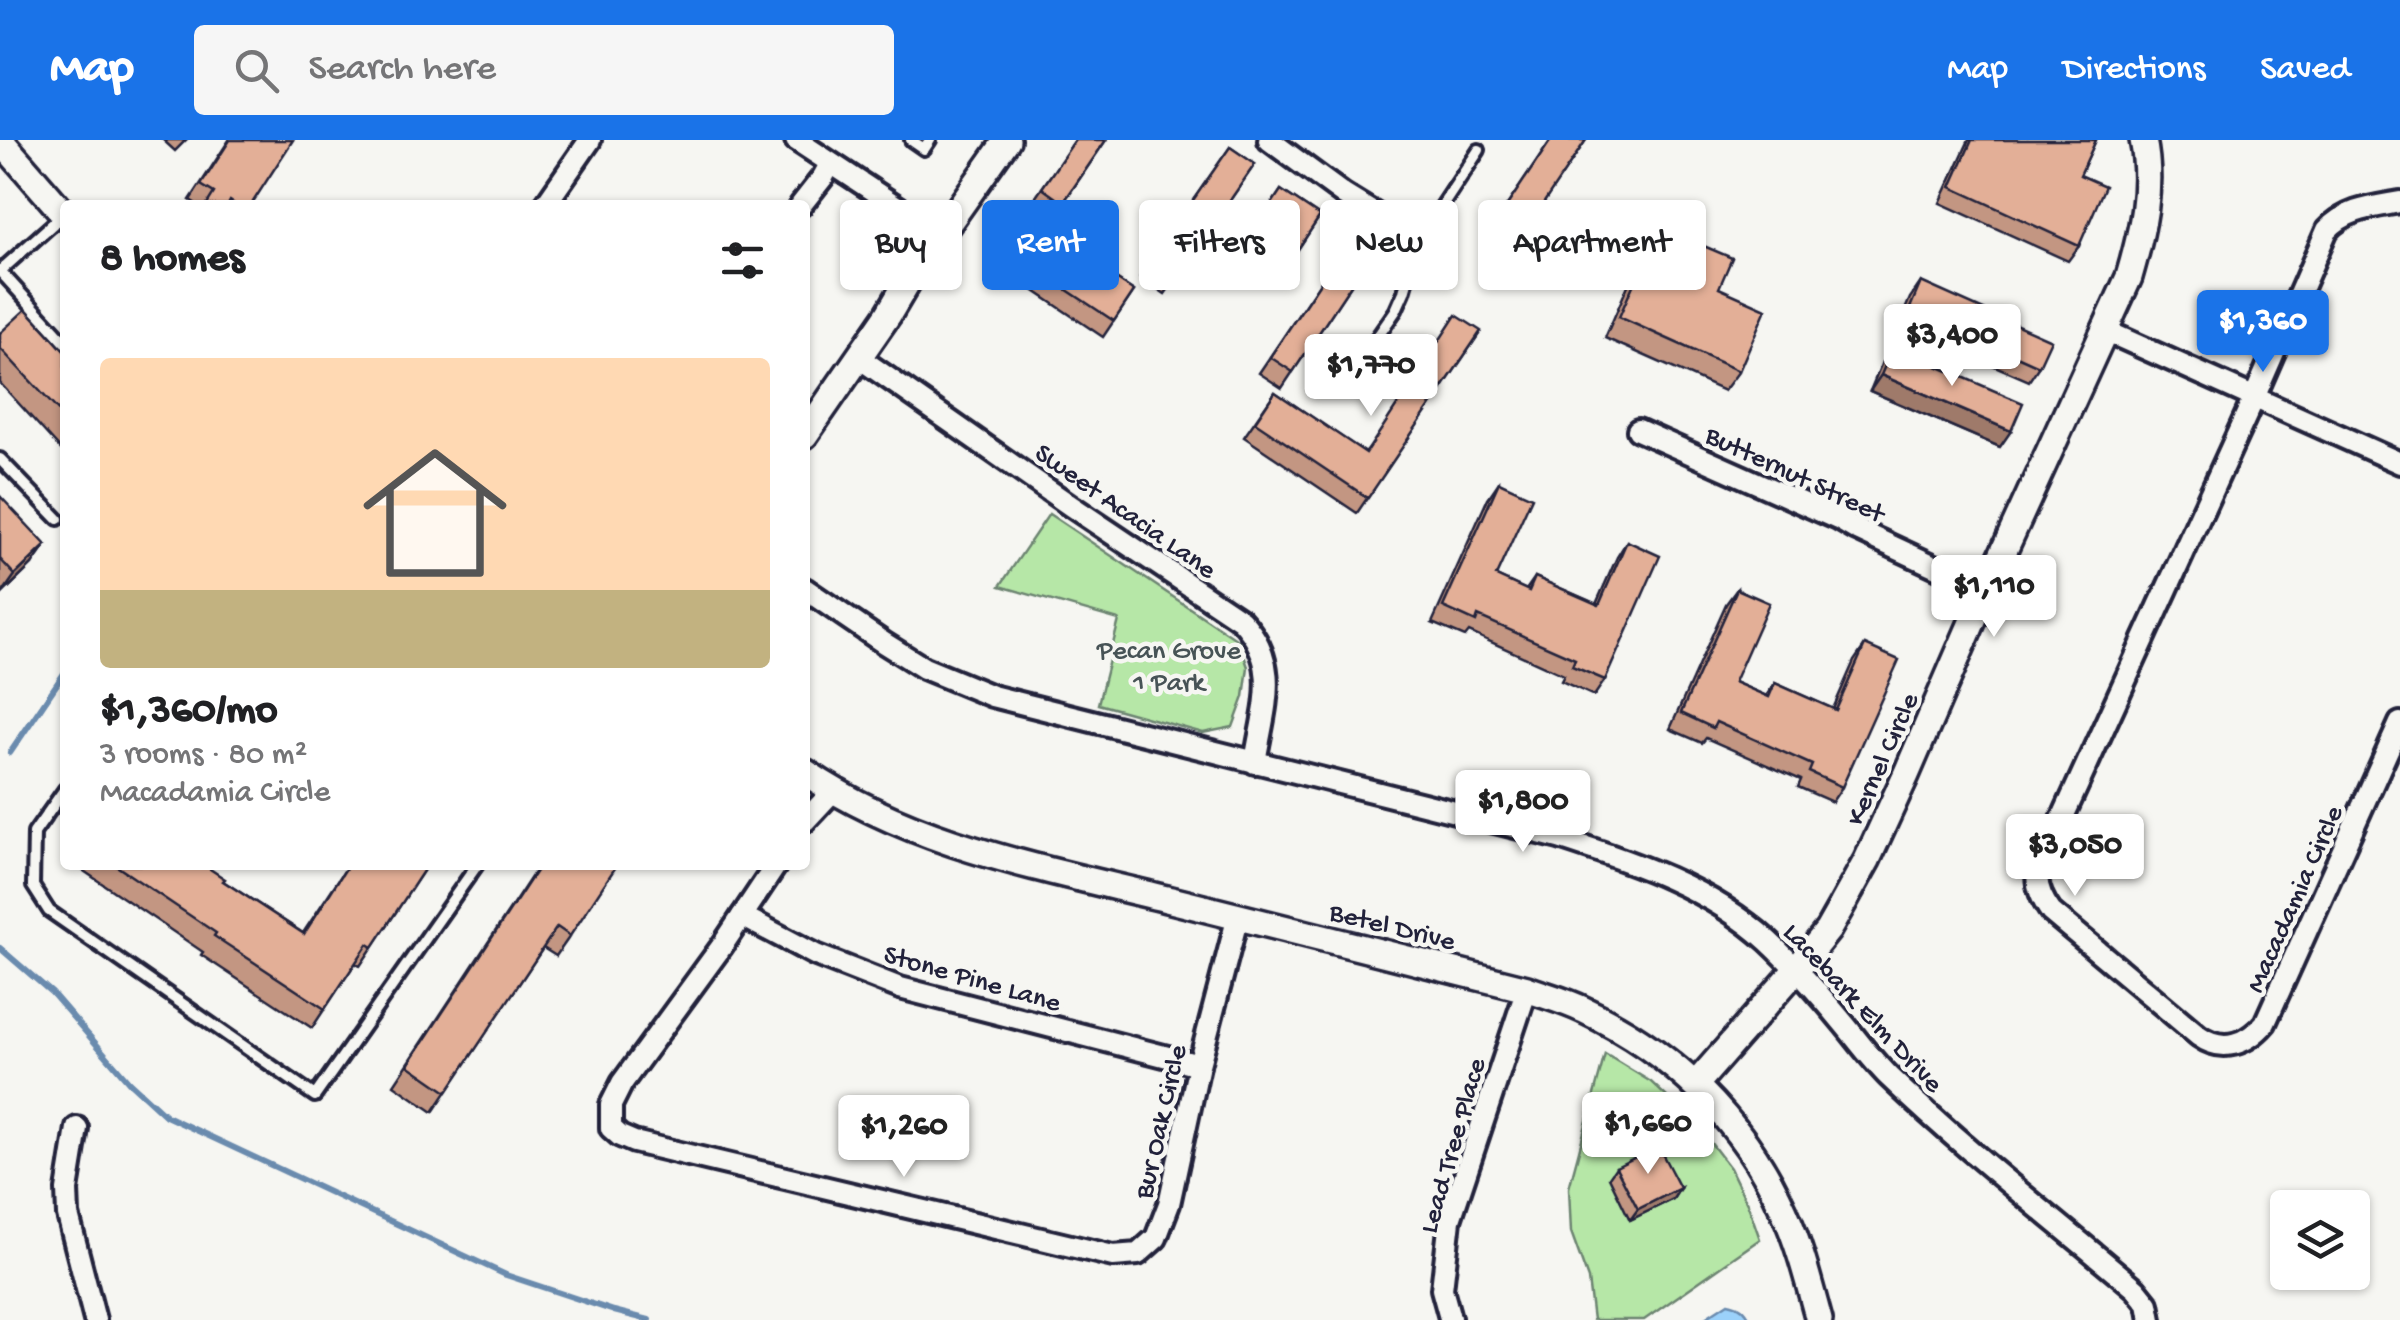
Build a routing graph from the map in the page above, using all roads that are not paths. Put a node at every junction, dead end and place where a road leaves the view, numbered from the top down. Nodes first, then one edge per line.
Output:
1 (0, 140) edge
2 (590, 140) edge
3 (796, 140) edge
4 (910, 140) edge
5 (930, 140) edge
6 (1007, 140) edge
7 (1269, 140) edge
8 (2143, 140) edge
9 (1479, 150) dead end
10 (830, 164) junction
11 (548, 200) edge
12 (804, 200) edge
13 (885, 200) edge
14 (1354, 200) edge
15 (1446, 200) edge
16 (2400, 202) edge
17 (962, 204) edge
18 (60, 208) edge
19 (60, 218) edge
20 (0, 271) edge
21 (903, 290) edge
22 (1405, 290) edge
23 (2106, 332) junction
24 (60, 337) edge
25 (858, 356) junction
26 (1345, 384) dead end
27 (2254, 398) junction
28 (810, 428) edge
29 (1638, 430) dead end
30 (0, 459) edge
31 (2400, 462) edge
32 (58, 519) dead end
33 (1986, 590) junction
34 (810, 592) edge
35 (2400, 723) edge
36 (1255, 763) junction
37 (810, 775) edge
38 (833, 791) junction
39 (60, 795) edge
40 (810, 816) edge
41 (473, 870) edge
42 (773, 870) edge
43 (742, 916) junction
44 (1238, 916) junction
45 (1796, 970) junction
46 (1526, 989) junction
47 (1199, 1065) junction
48 (1696, 1084) junction
49 (76, 1128) dead end
50 (1450, 1318) edge
51 (96, 1320) edge
52 (1819, 1320) edge
53 (2151, 1320) edge

1 - 18 street
2 - 11 street
3 - 10 street
4 - 5 lane
6 - 17 street
7 - 14 street
8 - 23 street, Kernel Circle
9 - 15 lane
10 - 12 street
10 - 13 street
16 - 27 street, Macadamia Circle
19 - 20 lane
20 - 24 lane
21 - 25 street
22 - 26 lane
23 - 27 street
23 - 33 street, Kernel Circle
25 - 28 street
25 - 36 street, Sweet Acacia Lane
27 - 31 street
27 - 35 street, Macadamia Circle
29 - 33 street, Butternut Street
30 - 32 lane
33 - 45 street, Kernel Circle
34 - 36 street, Lacebark Elm Drive
36 - 45 street, Lacebark Elm Drive
37 - 38 street, Betel Drive
38 - 40 street
38 - 44 street, Betel Drive
39 - 41 lane
42 - 43 street, Bur Oak Circle
43 - 47 street, Stone Pine Lane
43 - 47 street, Bur Oak Circle
44 - 46 street, Betel Drive
44 - 47 street, Bur Oak Circle
45 - 48 street, Kernel Circle
45 - 53 street, Lacebark Elm Drive
46 - 48 street, Betel Drive
46 - 50 street, Lead Tree Place
48 - 52 street, Betel Drive
49 - 51 street

